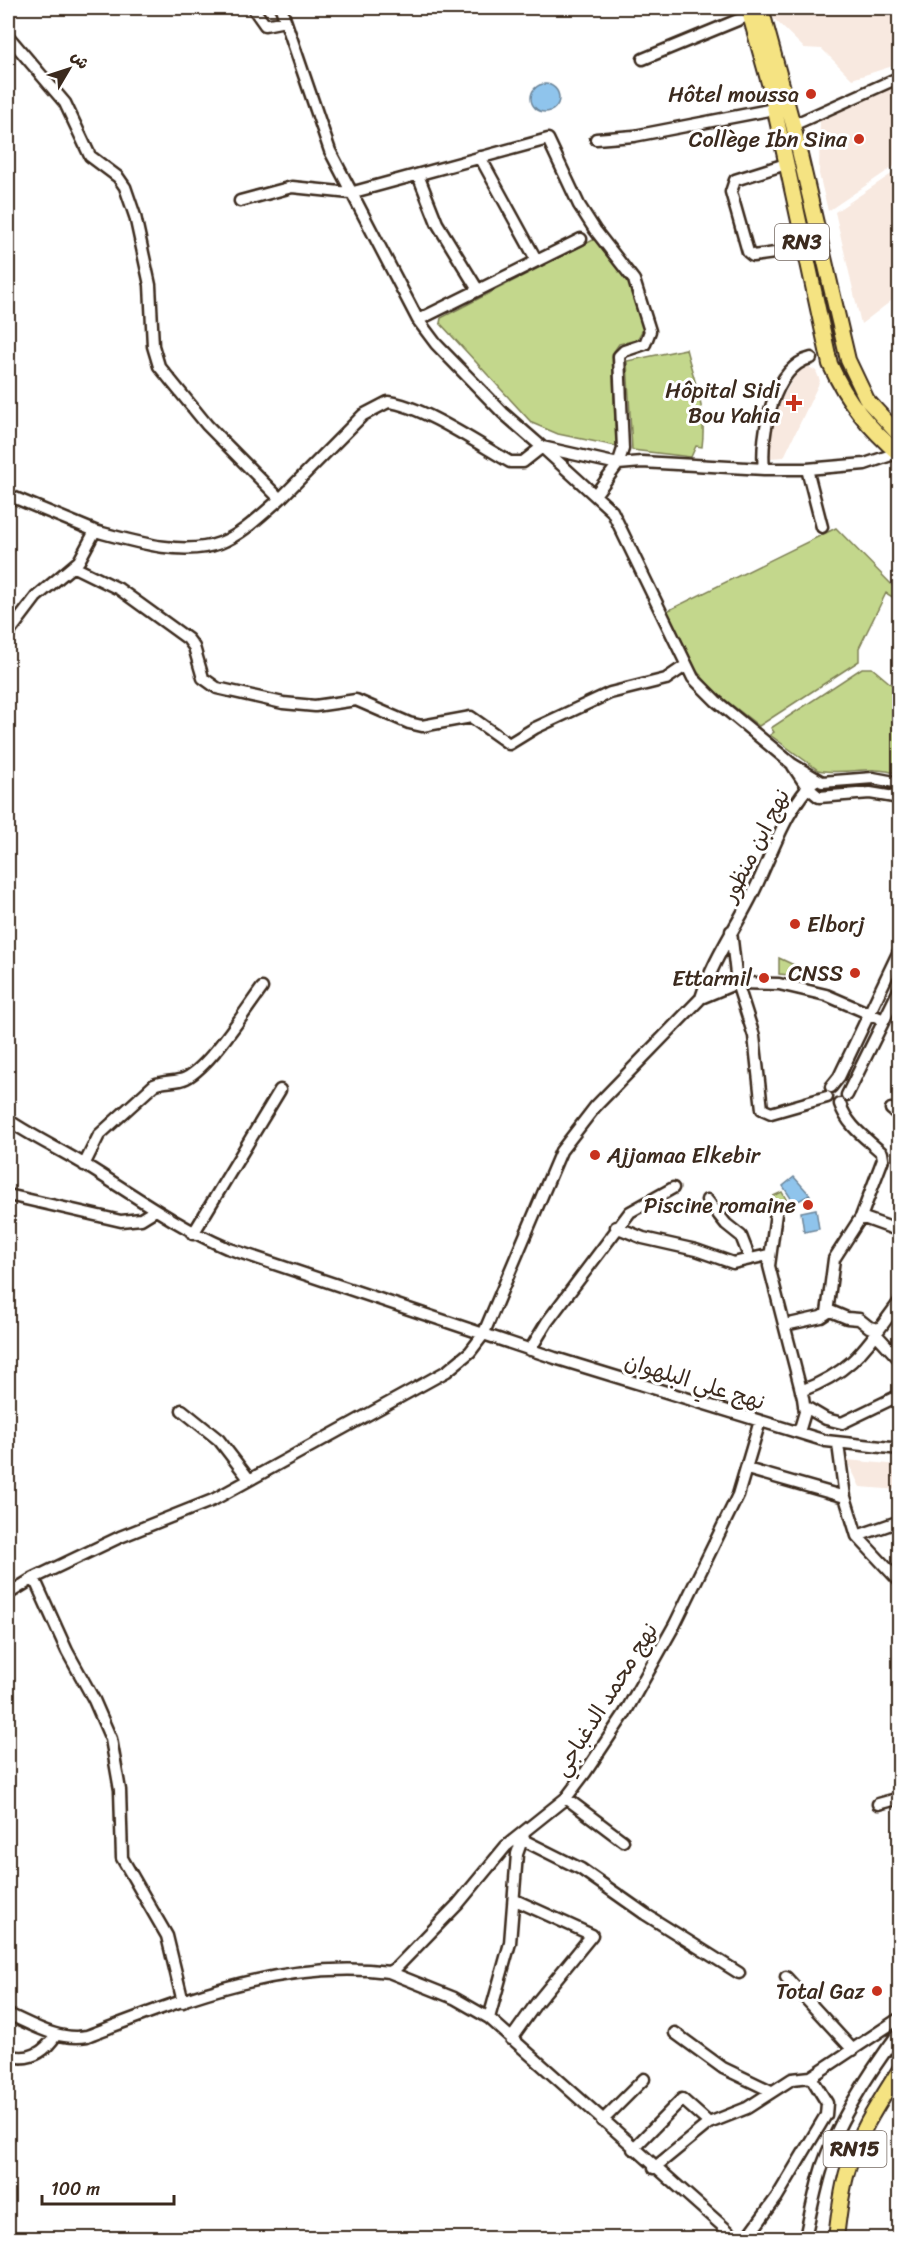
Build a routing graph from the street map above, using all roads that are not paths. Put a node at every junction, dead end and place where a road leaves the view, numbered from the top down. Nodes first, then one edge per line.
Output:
1 (253, 8) edge
2 (281, 8) edge
3 (753, 10) edge
4 (285, 21) junction
5 (8, 36) edge
6 (643, 59) dead end
7 (900, 78) edge
8 (774, 82) junction
9 (774, 109) junction
10 (793, 125) junction
11 (596, 139) dead end
12 (480, 157) junction
13 (786, 164) junction
14 (418, 175) junction
15 (350, 193) junction
16 (240, 201) dead end
17 (581, 239) dead end
18 (804, 249) junction
19 (537, 261) junction
20 (478, 290) junction
21 (418, 320) junction
22 (811, 357) dead end
23 (900, 436) edge
24 (542, 447) junction
25 (899, 453) edge
26 (618, 464) junction
27 (764, 469) junction
28 (807, 469) junction
29 (8, 495) edge
30 (595, 495) junction
31 (280, 499) junction
32 (822, 527) dead end
33 (95, 531) junction
34 (74, 567) junction
35 (8, 634) edge
36 (685, 666) junction
37 (792, 764) junction
38 (816, 778) junction
39 (900, 783) edge
40 (807, 787) junction
41 (900, 798) edge
42 (731, 931) junction
43 (900, 949) edge
44 (895, 969) edge
45 (737, 983) junction
46 (262, 988) dead end
47 (900, 988) edge
48 (701, 998) junction
49 (868, 1013) junction
50 (884, 1020) junction
51 (280, 1090) dead end
52 (829, 1092) junction
53 (843, 1100) junction
54 (8, 1120) edge
55 (84, 1165) junction
56 (673, 1188) dead end
57 (8, 1195) edge
58 (707, 1200) dead end
59 (154, 1211) junction
60 (776, 1213) dead end
61 (861, 1216) junction
62 (616, 1227) junction
63 (900, 1231) edge
64 (194, 1234) junction
65 (768, 1255) junction
66 (750, 1259) junction
67 (900, 1301) edge
68 (828, 1310) junction
69 (786, 1325) junction
70 (877, 1331) junction
71 (483, 1335) junction
72 (530, 1350) junction
73 (900, 1360) edge
74 (801, 1391) junction
75 (900, 1395) edge
76 (804, 1406) junction
77 (182, 1410) dead end
78 (760, 1421) junction
79 (799, 1432) junction
80 (838, 1444) junction
81 (900, 1449) edge
82 (747, 1469) junction
83 (249, 1479) junction
84 (844, 1497) junction
85 (900, 1521) edge
86 (857, 1536) junction
87 (34, 1578) junction
88 (900, 1582) edge
89 (8, 1594) edge
90 (566, 1798) junction
91 (900, 1798) edge
92 (878, 1804) dead end
93 (524, 1835) junction
94 (624, 1841) dead end
95 (515, 1900) junction
96 (388, 1972) junction
97 (739, 1973) dead end
98 (786, 1977) dead end
99 (183, 2002) junction
100 (8, 2014) edge
101 (489, 2018) junction
102 (900, 2018) edge
103 (900, 2031) edge
104 (675, 2033) dead end
105 (56, 2035) junction
106 (511, 2039) junction
107 (853, 2050) junction
108 (8, 2055) edge
109 (900, 2069) edge
110 (811, 2077) junction
111 (644, 2079) dead end
112 (771, 2091) junction
113 (602, 2121) junction
114 (709, 2123) junction
115 (633, 2149) junction
116 (654, 2168) junction
117 (736, 2238) edge
118 (747, 2238) edge
119 (805, 2238) edge
120 (836, 2238) edge

1 - 4 street
2 - 4 street
3 - 6 street
3 - 8 main road, RN3
4 - 15 street
5 - 31 street
7 - 10 street
8 - 9 main road, RN3
8 - 10 main road, RN3
9 - 11 street
9 - 13 main road, RN3
10 - 23 main road, RN3
12 - 14 street
12 - 19 street
12 - 26 street
13 - 18 main road, RN3
13 - 18 street
14 - 15 street
14 - 20 street
15 - 16 street
15 - 21 street
17 - 19 street
18 - 25 main road, RN3
19 - 20 street
20 - 21 street
21 - 24 street
22 - 27 street
24 - 26 street
24 - 30 street
24 - 31 street
25 - 28 street
26 - 27 street
26 - 30 street
27 - 28 street
28 - 32 street
29 - 33 street
30 - 36 street
31 - 33 street
33 - 34 street
34 - 35 street
34 - 36 street
36 - 37 street
37 - 38 street
37 - 40 street
38 - 39 street
38 - 40 street, نهج ابن منظور
40 - 41 street
40 - 42 street, نهج ابن منظور
42 - 45 street, نهج ابن منظور
42 - 48 street, نهج ابن منظور
43 - 44 street
44 - 49 street
45 - 48 street
45 - 49 street
45 - 52 street, نهج ابن منظور
46 - 55 street
47 - 50 street
48 - 71 street
49 - 50 street
49 - 52 street
50 - 53 street
51 - 64 street
52 - 53 street
52 - 53 street
53 - 61 street
54 - 55 street, نهج علي البلهوان
55 - 59 street, نهج علي البلهوان
56 - 62 street
57 - 59 street
58 - 66 street
59 - 64 street, نهج علي البلهوان
60 - 65 street
61 - 63 street
61 - 68 street
62 - 66 street
62 - 72 street
64 - 71 street, نهج علي البلهوان
65 - 66 street
65 - 69 street
67 - 70 street
68 - 69 street
68 - 70 street
69 - 74 street
70 - 73 street
70 - 74 street
71 - 72 street, نهج علي البلهوان
71 - 83 street
72 - 78 street, نهج علي البلهوان
74 - 76 street
75 - 76 street
76 - 79 street
77 - 83 street
78 - 79 street, نهج علي البلهوان
78 - 82 street, نهج محمد الدغباجي
79 - 80 street, نهج علي البلهوان
80 - 81 street, نهج علي البلهوان
80 - 84 street
82 - 84 street
82 - 90 street, نهج محمد الدغباجي
83 - 87 street
84 - 86 street
85 - 86 street
86 - 88 street
87 - 89 street
87 - 99 street
90 - 93 street, نهج محمد الدغباجي
90 - 94 street
91 - 92 street
93 - 95 street
93 - 96 street, نهج محمد الدغباجي
93 - 97 street
95 - 101 street
95 - 106 street
96 - 99 street
96 - 101 street
98 - 107 street
99 - 105 street
100 - 105 street
101 - 106 street
102 - 107 street
103 - 119 street
104 - 112 street
105 - 108 street
106 - 113 street
107 - 110 street
109 - 120 main road, RN15
110 - 112 street
110 - 118 street
111 - 113 street
112 - 114 street
113 - 115 street
114 - 115 street
114 - 116 street
115 - 116 street
116 - 117 street

